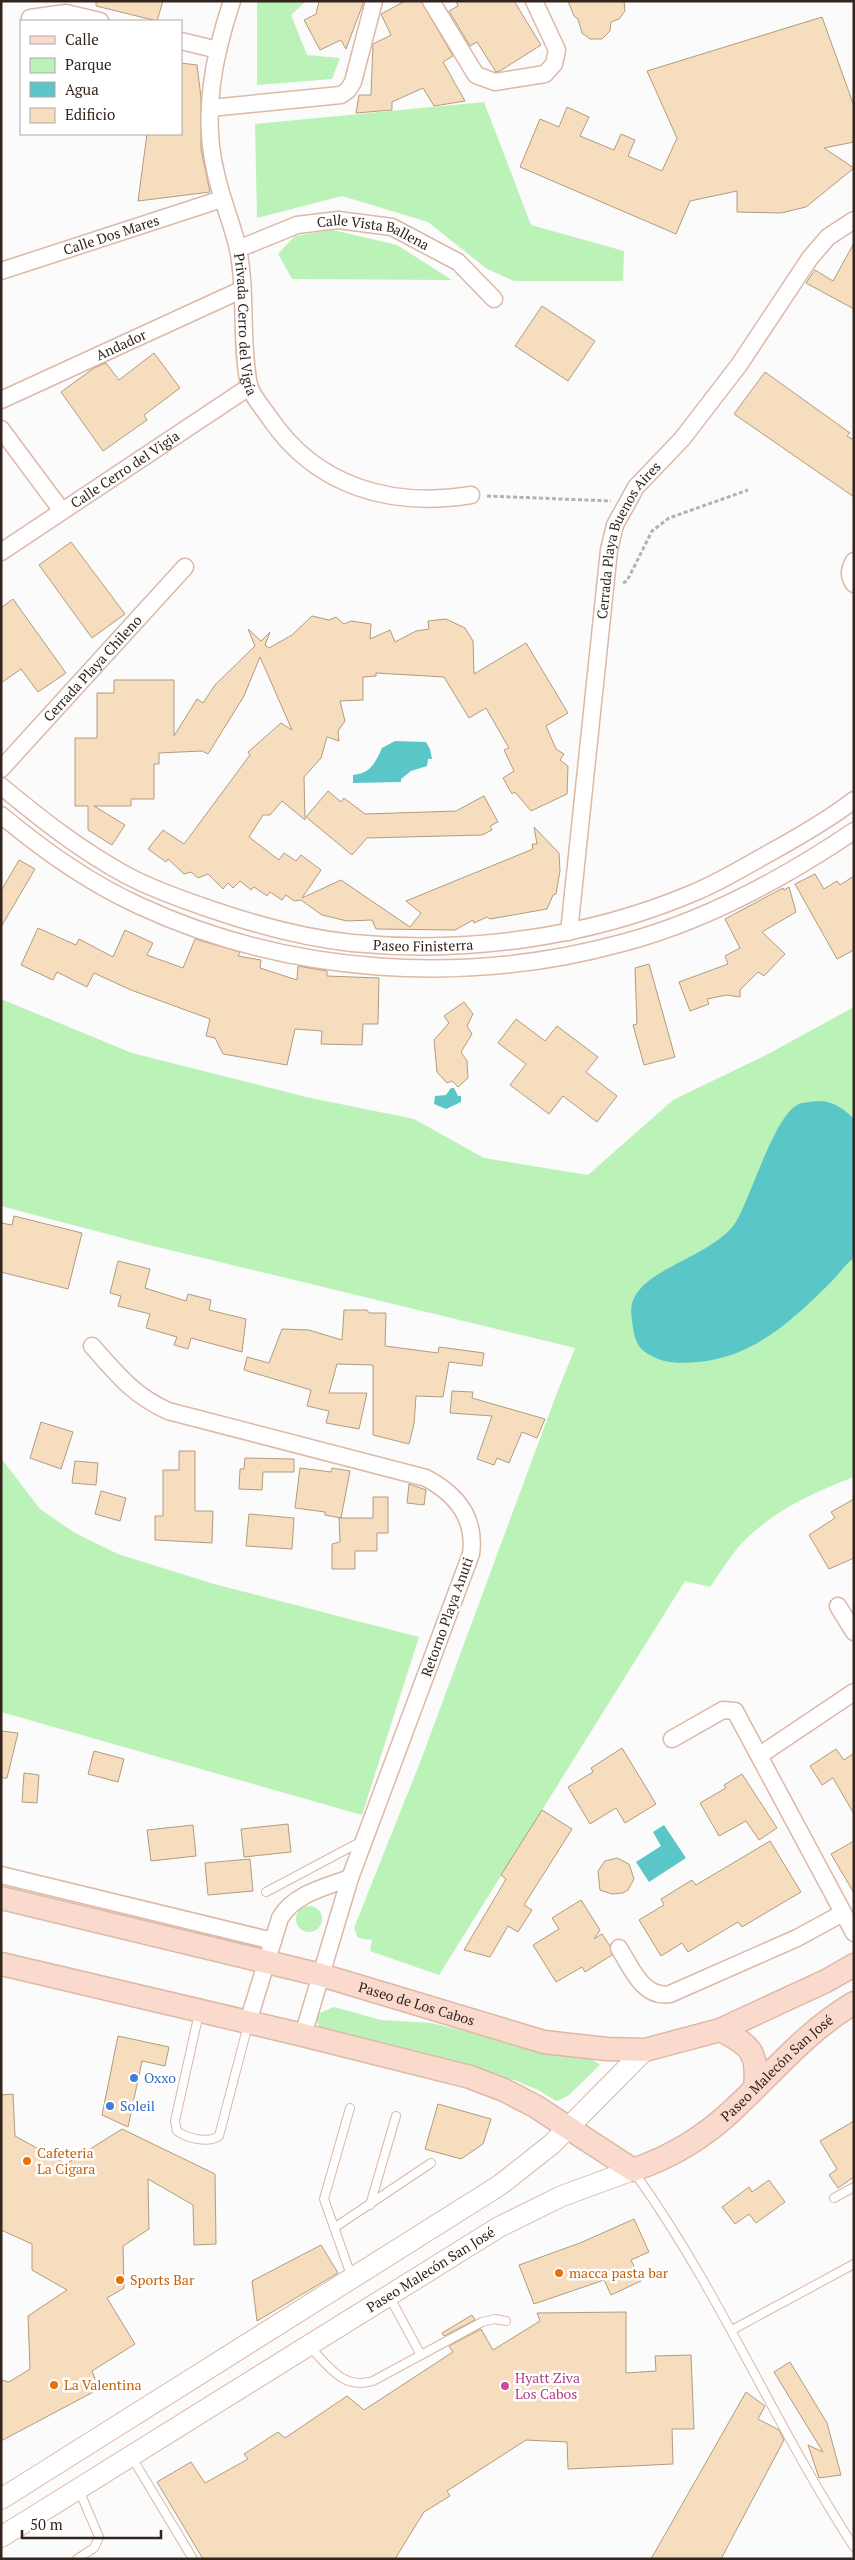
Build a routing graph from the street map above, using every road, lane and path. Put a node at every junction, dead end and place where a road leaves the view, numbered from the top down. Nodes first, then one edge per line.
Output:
1 (232, 1) edge
2 (374, 1) edge
3 (432, 1) edge
4 (534, 1) edge
5 (30, 18) dead end
6 (96, 20) edge
7 (182, 41) edge
8 (218, 50) junction
9 (210, 108) junction
10 (222, 199) junction
11 (854, 220) edge
12 (238, 249) junction
13 (1, 271) edge
14 (241, 290) junction
15 (494, 299) dead end
16 (249, 387) junction
17 (1, 400) edge
18 (1, 430) edge
19 (748, 490) dead end
20 (471, 495) joint
21 (627, 501) junction
22 (62, 511) junction
23 (1, 552) edge
24 (854, 561) edge
25 (185, 567) dead end
26 (854, 584) edge
27 (604, 596) junction
28 (1, 769) edge
29 (1, 786) edge
30 (854, 800) edge
31 (1, 816) edge
32 (854, 831) edge
33 (66, 839) junction
34 (55, 858) junction
35 (569, 932) junction
36 (92, 1346) dead end
37 (838, 1606) dead end
38 (854, 1632) edge
39 (854, 1692) edge
40 (672, 1739) dead end
41 (760, 1755) junction
42 (364, 1840) junction
43 (1, 1875) edge
44 (350, 1878) junction
45 (266, 1892) dead end
46 (1, 1898) edge
47 (843, 1914) junction
48 (854, 1933) edge
49 (619, 1948) dead end
50 (270, 1952) junction
51 (1, 1964) edge
52 (854, 1965) edge
53 (321, 1975) junction
54 (854, 2003) edge
55 (200, 2011) junction
56 (248, 2022) junction
57 (720, 2030) junction
58 (303, 2035) junction
59 (644, 2050) junction
60 (755, 2087) junction
61 (350, 2108) dead end
62 (396, 2116) dead end
63 (569, 2127) junction
64 (431, 2163) dead end
65 (633, 2170) junction
66 (854, 2187) edge
67 (834, 2198) dead end
68 (370, 2205) junction
69 (334, 2228) junction
70 (854, 2264) edge
71 (353, 2280) junction
72 (389, 2296) junction
73 (506, 2321) dead end
74 (732, 2330) junction
75 (309, 2346) junction
76 (421, 2355) junction
77 (131, 2456) junction
78 (78, 2489) junction
79 (1, 2499) edge
80 (1, 2537) edge
81 (854, 2547) edge
82 (78, 2559) edge
83 (193, 2559) edge

1 - 8 street, Privada Cerro del Vigía
2 - 9 street
3 - 4 street
5 - 6 street
7 - 8 street
8 - 9 street, Privada Cerro del Vigía
9 - 10 street, Privada Cerro del Vigía
10 - 12 street, Privada Cerro del Vigía
10 - 13 street, Calle Dos Mares
11 - 21 street, Cerrada Playa Buenos Aires
12 - 14 street, Privada Cerro del Vigía
12 - 15 street, Calle Vista Ballena
14 - 16 street, Privada Cerro del Vigía
14 - 17 street, Andador
16 - 20 street, Privada Cerro del Vigía
16 - 22 street, Calle Cerro del Vigia
18 - 22 street
19 - 27 path
20 - 21 path
21 - 27 street, Cerrada Playa Buenos Aires
22 - 23 street, Calle Cerro del Vigia
24 - 26 street
25 - 28 street, Cerrada Playa Chileno
27 - 35 street, Cerrada Playa Buenos Aires
29 - 33 street, Paseo Finisterra
30 - 35 street, Paseo Finisterra
31 - 34 street, Paseo Finisterra
32 - 34 street, Paseo Finisterra
33 - 34 street
33 - 35 street, Paseo Finisterra
36 - 42 street, Retorno Playa Anuti
37 - 38 street
39 - 41 street
40 - 41 street
41 - 47 street
42 - 44 street, Retorno Playa Anuti
42 - 45 lane
43 - 50 street
44 - 50 street
44 - 53 street, Retorno Playa Anuti
46 - 50 main road, Paseo de Los Cabos
47 - 48 street
47 - 49 street
50 - 53 main road, Paseo de Los Cabos
50 - 56 street
51 - 55 main road
52 - 57 main road, Paseo de Los Cabos
53 - 58 street, Retorno Playa Anuti
53 - 59 main road, Paseo de Los Cabos
54 - 60 main road, Paseo Malecón San José
55 - 56 main road
55 - 56 lane
56 - 58 main road
57 - 59 main road, Paseo de Los Cabos
57 - 60 main road
58 - 63 main road
59 - 63 street
60 - 65 main road, Paseo Malecón San José
61 - 69 lane
62 - 68 lane
63 - 65 main road
63 - 71 street
64 - 68 lane
65 - 72 street, Paseo Malecón San José
65 - 74 lane
66 - 67 lane
68 - 69 lane
69 - 71 lane
70 - 74 lane
71 - 79 street
72 - 75 street, Paseo Malecón San José
72 - 76 lane
73 - 76 lane
74 - 81 lane
75 - 76 lane
75 - 77 street, Paseo Malecón San José
77 - 78 street, Paseo Malecón San José
77 - 83 lane
78 - 80 street, Paseo Malecón San José
78 - 82 lane

